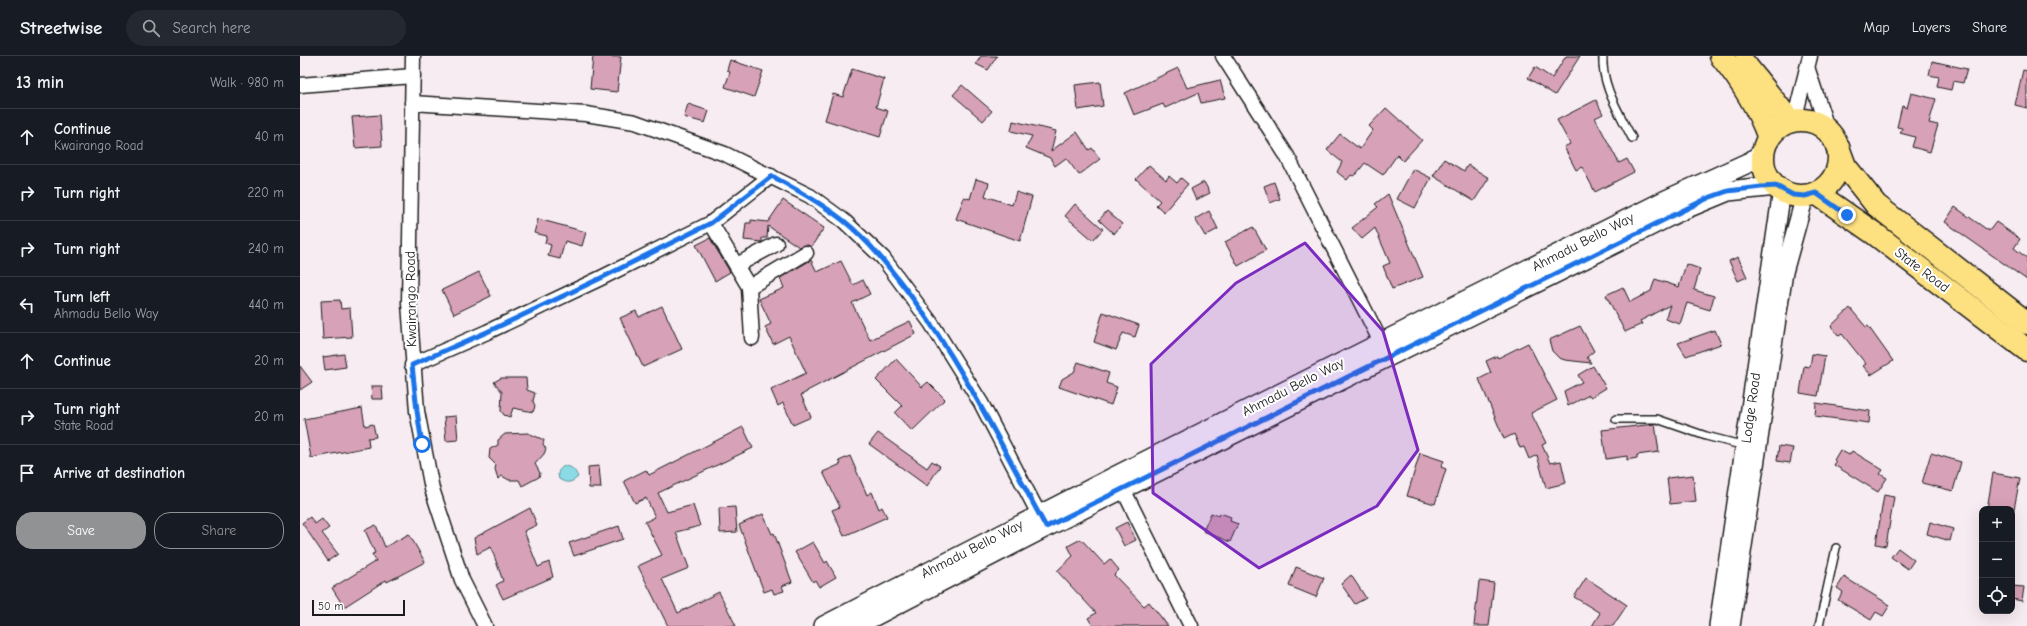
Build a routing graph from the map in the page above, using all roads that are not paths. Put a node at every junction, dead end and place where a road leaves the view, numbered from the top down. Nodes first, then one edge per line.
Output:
1 (413, 56) edge
2 (1223, 56) edge
3 (1603, 56) edge
4 (1721, 56) edge
5 (1739, 56) edge
6 (1809, 63) edge
7 (413, 76) junction
8 (300, 85) edge
9 (412, 103) junction
10 (1792, 121) junction
11 (1632, 138) dead end
12 (1833, 139) junction
13 (1766, 145) junction
14 (772, 176) junction
15 (1779, 188) junction
16 (1810, 194) junction
17 (711, 223) junction
18 (776, 244) dead end
19 (806, 253) dead end
20 (737, 265) junction
21 (749, 287) junction
22 (1476, 304) junction
23 (2027, 323) edge
24 (752, 338) dead end
25 (1385, 350) junction
26 (2027, 350) edge
27 (412, 365) junction
28 (1616, 419) dead end
29 (1745, 446) junction
30 (1120, 482) junction
31 (1043, 521) junction
32 (1836, 548) dead end
33 (485, 626) edge
34 (824, 626) edge
35 (855, 626) edge
36 (1191, 626) edge
37 (1718, 626) edge
38 (1731, 626) edge
39 (1819, 626) edge

1 - 7 street, Kwairango Road
2 - 25 street
3 - 11 lane
4 - 13 main road
5 - 10 main road
6 - 10 street
6 - 12 street
7 - 8 street
7 - 9 street, Kwairango Road
9 - 14 street
9 - 27 street, Kwairango Road
10 - 12 main road
10 - 13 main road
12 - 16 main road
12 - 23 main road, State Road
13 - 15 main road
13 - 22 main road, Ahmadu Bello Way
14 - 17 street
14 - 31 street
15 - 16 main road
15 - 22 main road, Ahmadu Bello Way
15 - 29 street, Lodge Road
16 - 26 main road, State Road
16 - 38 street, Lodge Road
17 - 20 street
17 - 27 street
18 - 20 street
19 - 21 street
20 - 21 street
21 - 24 street
22 - 25 main road, Ahmadu Bello Way
25 - 30 main road, Ahmadu Bello Way
27 - 33 street, Kwairango Road
28 - 29 lane
29 - 37 street, Lodge Road
30 - 31 main road, Ahmadu Bello Way
30 - 36 street
31 - 34 main road, Ahmadu Bello Way
31 - 35 main road, Ahmadu Bello Way
32 - 39 lane

